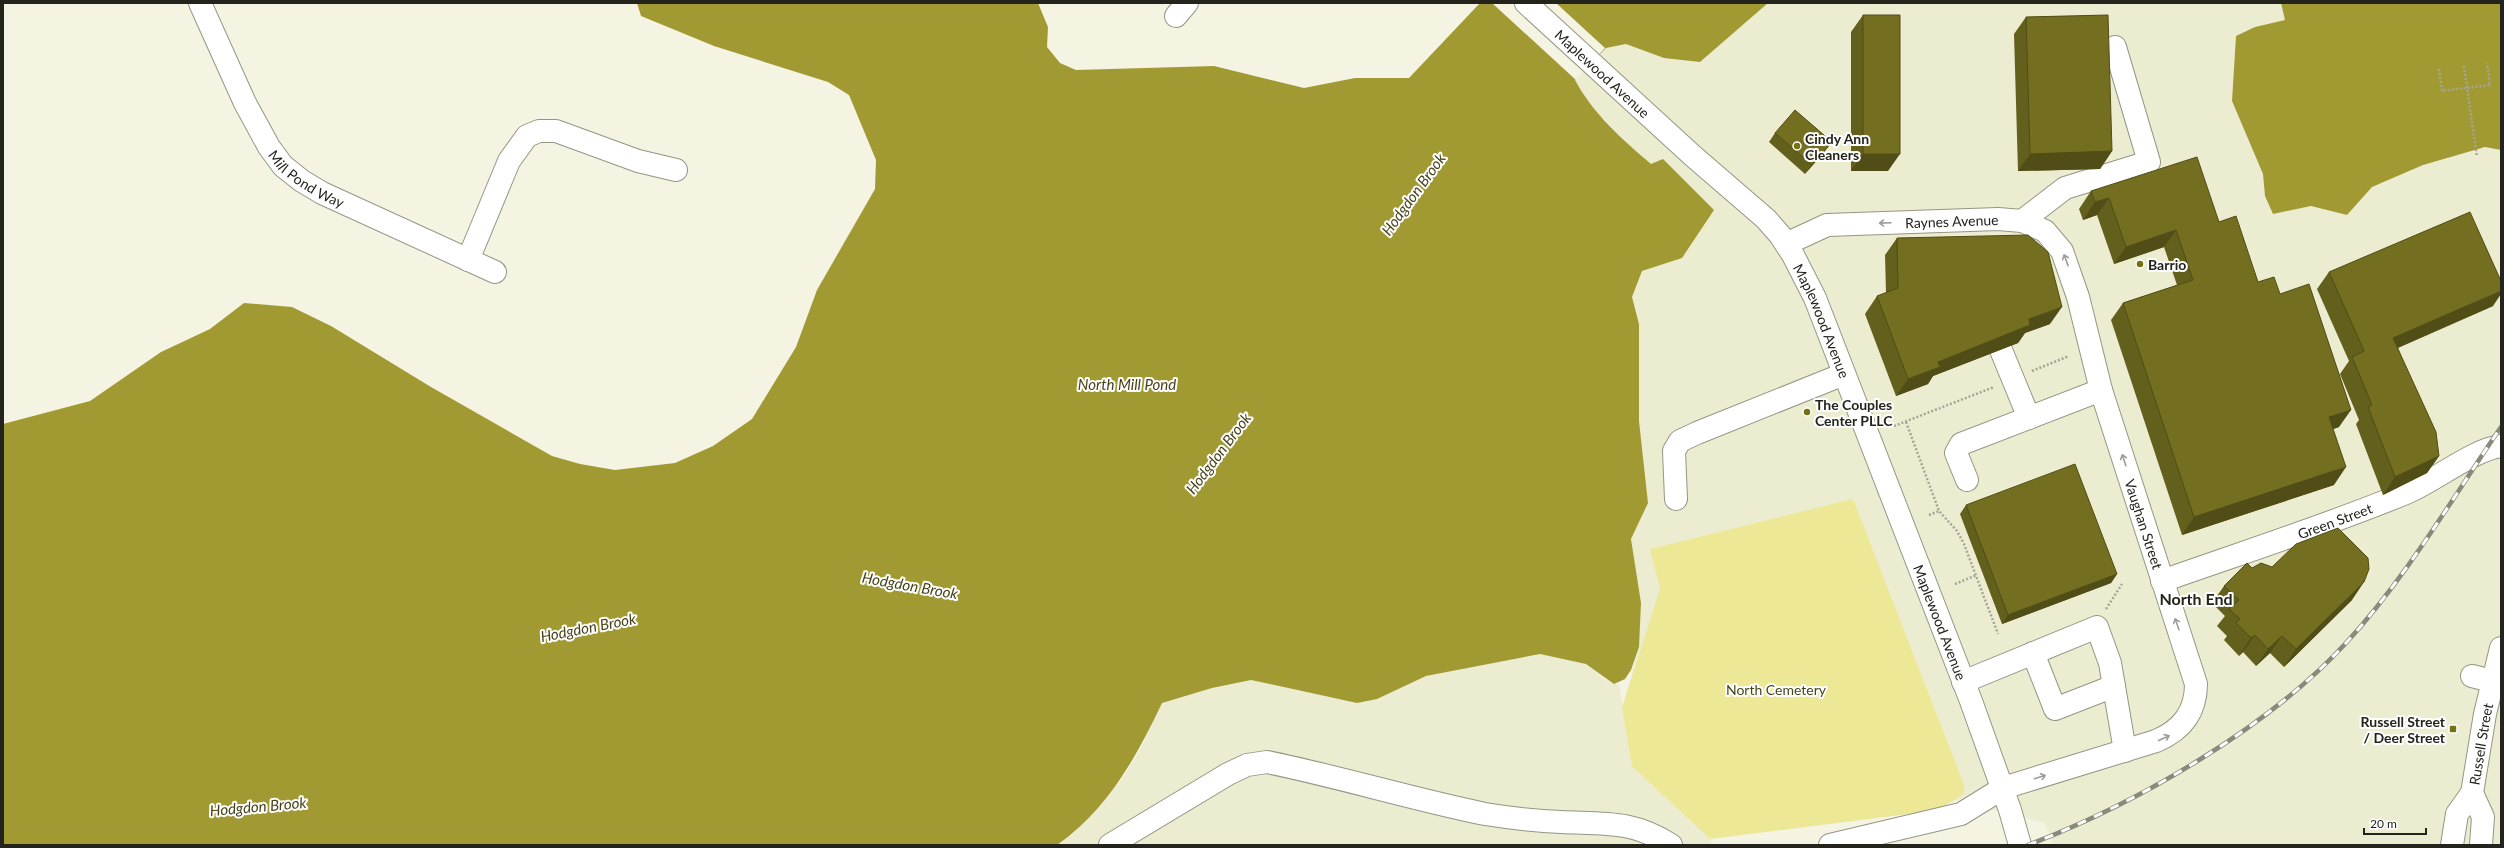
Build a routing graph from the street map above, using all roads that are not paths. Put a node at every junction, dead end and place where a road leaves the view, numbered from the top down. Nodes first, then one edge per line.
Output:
1 (200, 3) edge
2 (1526, 3) edge
3 (2115, 47) dead end
4 (676, 170) dead end
5 (2022, 221) junction
6 (1786, 244) junction
7 (468, 260) junction
8 (494, 272) dead end
9 (2078, 297) joint
10 (2001, 350) edge
11 (1844, 374) junction
12 (2102, 390) junction
13 (2029, 418) junction
14 (2501, 446) edge
15 (1967, 480) dead end
16 (1676, 499) dead end
17 (2162, 581) junction
18 (2501, 648) edge
19 (2032, 653) junction
20 (1963, 682) junction
21 (2114, 686) junction
22 (2493, 712) edge
23 (2125, 751) junction
24 (2002, 788) junction
25 (2472, 793) junction
26 (1110, 845) edge
27 (1671, 845) edge
28 (1830, 845) edge
29 (2020, 845) edge
30 (2452, 845) edge
31 (2481, 845) edge

1 - 7 street, Mill Pond Way
2 - 6 street, Maplewood Avenue
3 - 5 street
4 - 7 street
5 -> 6 street, Raynes Avenue
9 -> 5 street, Raynes Avenue
6 - 11 street, Maplewood Avenue
7 - 8 street, Mill Pond Way
9 - 12 street, Vaughan Street
10 - 13 street
11 - 16 street
11 - 20 street, Maplewood Avenue
12 - 13 street
17 -> 12 street, Vaughan Street
13 - 15 street
14 - 17 street, Green Street
23 -> 17 street, Vaughan Street
18 - 22 street, Russell Street
19 - 20 street
19 - 21 street
19 - 21 street
20 - 24 street, Maplewood Avenue
21 - 23 street
22 - 25 street, Russell Street
24 -> 23 street, Vaughan Street
24 - 28 street, Vaughan Street
24 - 29 street, Maplewood Avenue
25 - 30 street, Russell Street
25 - 31 street, Russell Street
26 - 27 street

